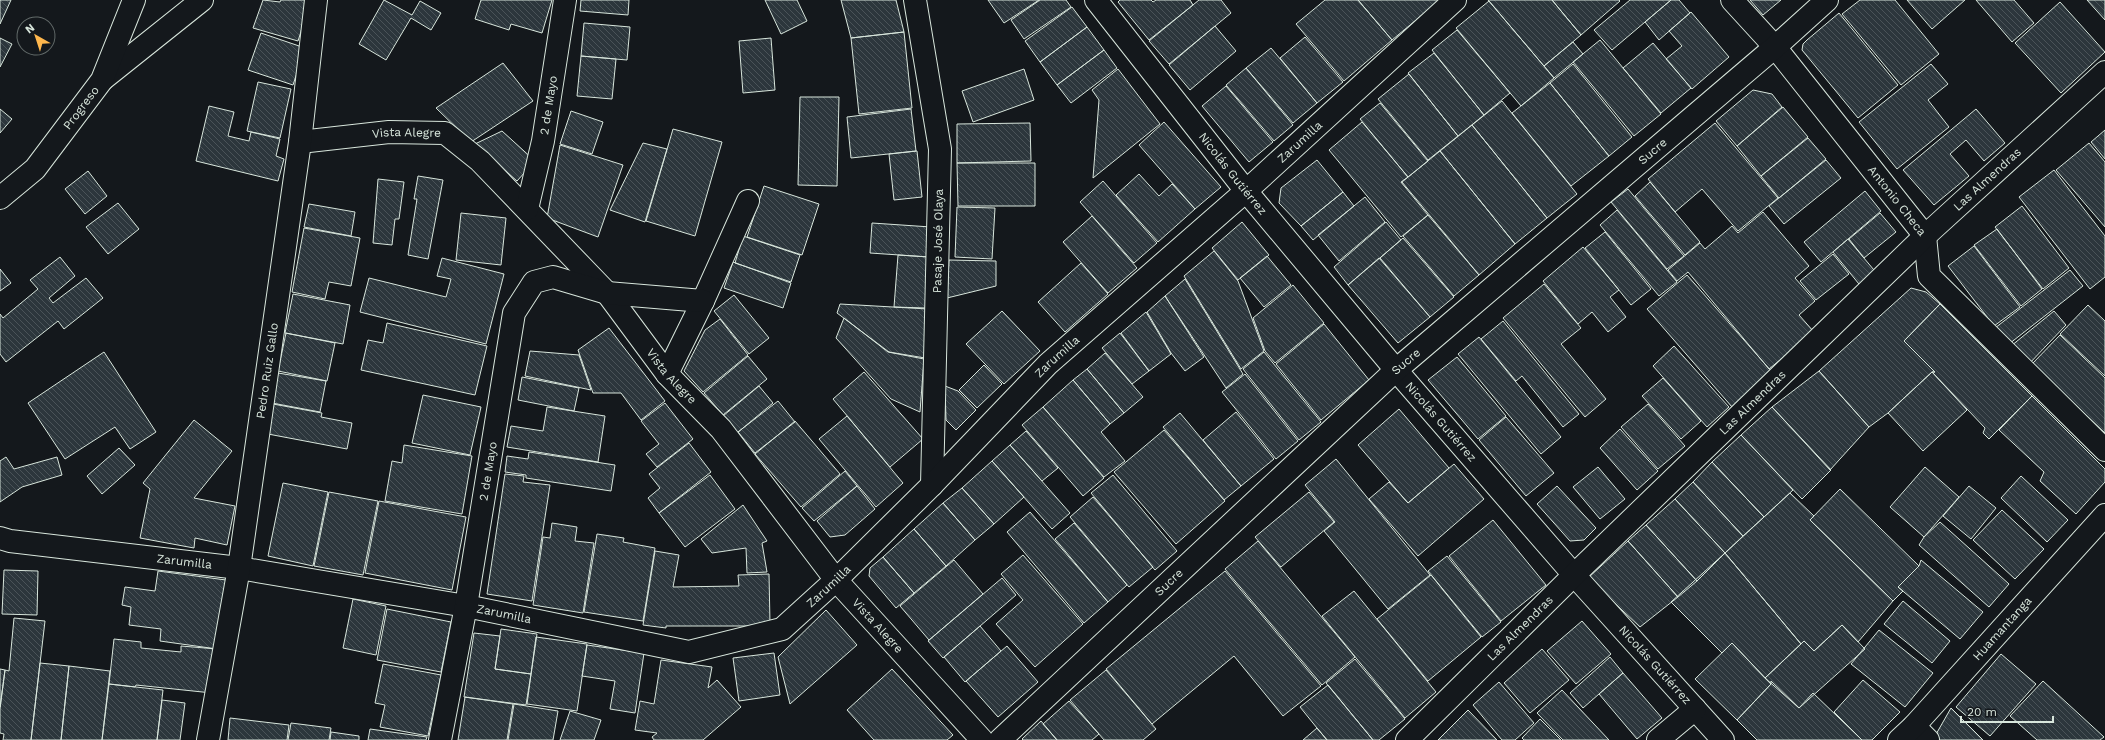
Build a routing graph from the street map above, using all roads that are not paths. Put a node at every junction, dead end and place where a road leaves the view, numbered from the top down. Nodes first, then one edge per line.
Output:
1 (134, 0) edge
2 (202, 0) edge
3 (316, 0) edge
4 (565, 0) edge
5 (915, 0) edge
6 (1096, 0) edge
7 (1455, 0) edge
8 (1732, 0) edge
9 (1827, 0) edge
10 (1775, 47) junction
11 (2105, 72) edge
12 (102, 80) junction
13 (300, 142) junction
14 (1246, 191) junction
15 (0, 198) edge
16 (748, 201) dead end
17 (527, 209) junction
18 (1925, 236) junction
19 (607, 293) junction
20 (703, 301) junction
21 (1396, 370) junction
22 (667, 374) junction
23 (2105, 450) edge
24 (932, 484) junction
25 (2105, 515) edge
26 (0, 538) edge
27 (239, 568) junction
28 (1574, 575) junction
29 (836, 580) junction
30 (466, 606) junction
31 (1695, 709) junction
32 (1914, 735) edge
33 (208, 740) edge
34 (440, 740) edge
35 (982, 740) edge
36 (1000, 740) edge
37 (1408, 740) edge
38 (1658, 740) edge
39 (1722, 740) edge

1 - 12 street, Progreso
2 - 12 street
3 - 13 street, Pedro Ruiz Gallo
4 - 17 street, 2 de Mayo
5 - 24 street, Pasaje José Olaya
6 - 14 street, Nicolás Gutiérrez
7 - 14 street, Zarumilla
8 - 10 street, Antonio Checa
9 - 10 street, Sucre
10 - 18 street, Antonio Checa
10 - 21 street, Sucre
11 - 18 street, Las Almendras
12 - 15 street, Progreso
13 - 17 street, Vista Alegre
13 - 27 street, Pedro Ruiz Gallo
14 - 21 street, Nicolás Gutiérrez
14 - 24 street, Zarumilla
16 - 20 street
17 - 19 street, Vista Alegre
18 - 23 street, Antonio Checa
18 - 28 street, Las Almendras
19 - 20 street, 2 de Mayo
19 - 22 street, Vista Alegre
19 - 30 street, 2 de Mayo
20 - 22 street
21 - 28 street, Nicolás Gutiérrez
21 - 36 street, Sucre
22 - 29 street, Vista Alegre
24 - 29 street, Zarumilla
25 - 32 street, Huamantanga
26 - 27 street, Zarumilla
27 - 30 street, Zarumilla
27 - 33 street, Pedro Ruiz Gallo
28 - 31 street, Nicolás Gutiérrez
28 - 37 street, Las Almendras
29 - 30 street, Zarumilla
29 - 35 street, Vista Alegre
30 - 34 street, 2 de Mayo
31 - 38 street
31 - 39 street, Nicolás Gutiérrez

